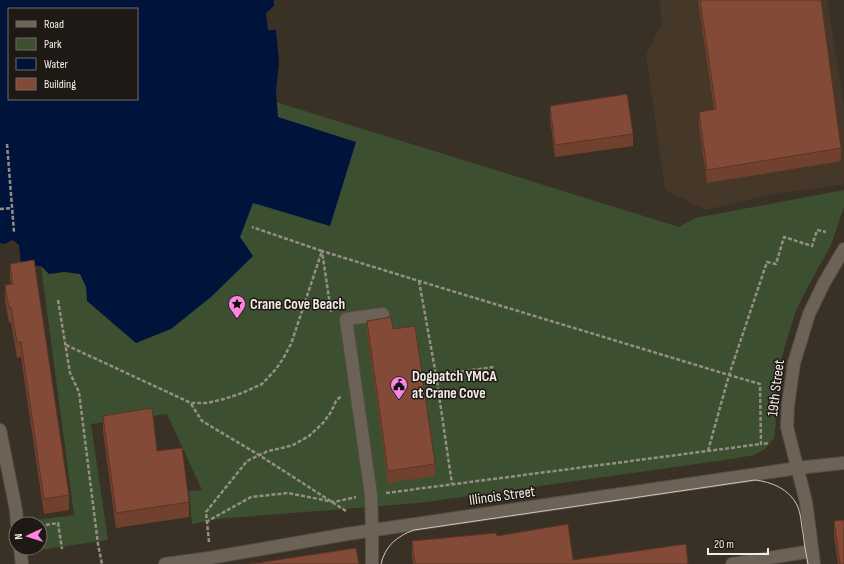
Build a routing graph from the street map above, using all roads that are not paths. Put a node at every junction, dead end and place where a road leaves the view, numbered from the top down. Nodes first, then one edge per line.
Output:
1 (844, 249) edge
2 (382, 314) dead end
3 (0, 430) edge
4 (844, 463) edge
5 (798, 468) junction
6 (16, 516) edge
7 (372, 531) junction
8 (812, 551) junction
9 (165, 564) edge
10 (372, 564) edge
11 (732, 564) edge
12 (814, 564) edge

1 - 5 street, 19th Street
2 - 7 street
3 - 6 street
4 - 5 street, Illinois Street
5 - 7 street, Illinois Street
5 - 8 street, 19th Street
7 - 9 street, Illinois Street
7 - 10 street
8 - 11 street
8 - 12 street, 19th Street

